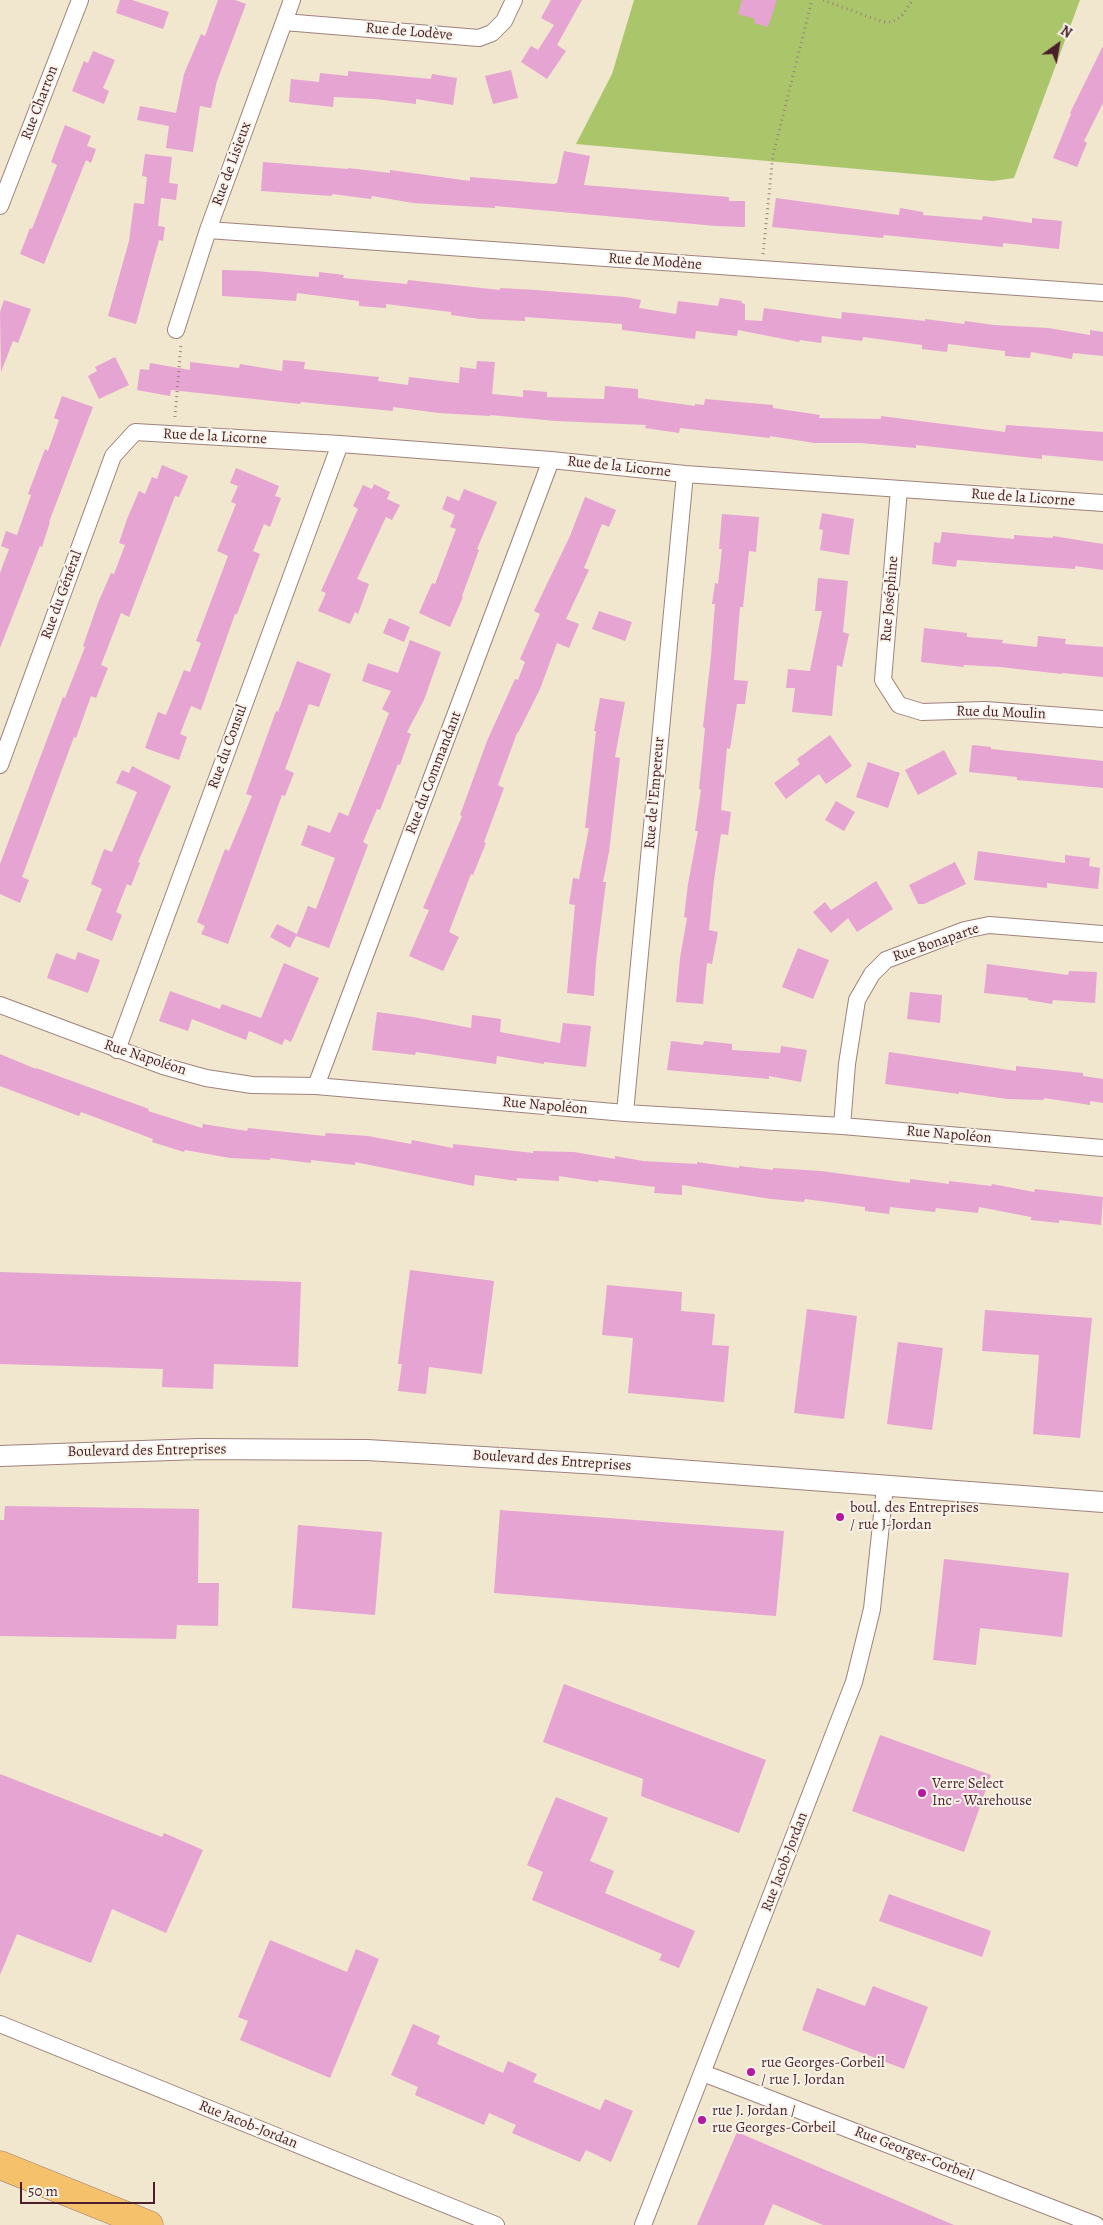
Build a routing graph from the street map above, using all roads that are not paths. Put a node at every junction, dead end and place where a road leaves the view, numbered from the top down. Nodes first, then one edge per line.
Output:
1 (80, 0) edge
2 (292, 0) edge
3 (514, 0) edge
4 (284, 22) junction
5 (0, 206) edge
6 (208, 230) junction
7 (1103, 293) edge
8 (176, 330) road end
9 (136, 432) joint
10 (340, 444) junction
11 (551, 460) junction
12 (685, 474) junction
13 (899, 489) junction
14 (1103, 503) edge
15 (899, 705) joint
16 (1103, 719) edge
17 (0, 765) edge
18 (1103, 934) edge
19 (0, 1005) edge
20 (117, 1050) junction
21 (316, 1086) junction
22 (625, 1113) junction
23 (842, 1126) junction
24 (1103, 1148) edge
25 (0, 1456) edge
26 (885, 1487) junction
27 (1103, 1502) edge
28 (0, 2024) edge
29 (703, 2073) junction
30 (0, 2165) edge
31 (149, 2225) edge
32 (496, 2225) edge
33 (643, 2225) edge
34 (1096, 2225) edge

1 - 5 street, Rue Charron
2 - 4 street, Rue de Lisieux
3 - 4 street, Rue de Lodève
4 - 6 street, Rue de Lisieux
6 - 7 street, Rue de Modène
6 - 8 street, Rue de Lisieux
9 - 10 street, Rue de la Licorne
9 - 17 street, Rue du Général
10 - 11 street, Rue de la Licorne
10 - 20 street, Rue du Consul
11 - 12 street, Rue de la Licorne
11 - 21 street, Rue du Commandant
12 - 13 street, Rue de la Licorne
12 - 22 street, Rue de l'Empereur
13 - 14 street, Rue de la Licorne
13 - 15 street, Rue Joséphine
15 - 16 street, Rue du Moulin
18 - 23 street, Rue Bonaparte
19 - 20 street, Rue Napoléon
20 - 21 street, Rue Napoléon
21 - 22 street, Rue Napoléon
22 - 23 street, Rue Napoléon
23 - 24 street, Rue Napoléon
25 - 26 street, Boulevard des Entreprises
26 - 27 street, Boulevard des Entreprises
26 - 29 street, Rue Jacob-Jordan
28 - 32 street, Rue Jacob-Jordan
29 - 33 street, Rue Jacob-Jordan
29 - 34 street, Rue Georges-Corbeil
30 - 31 highway

